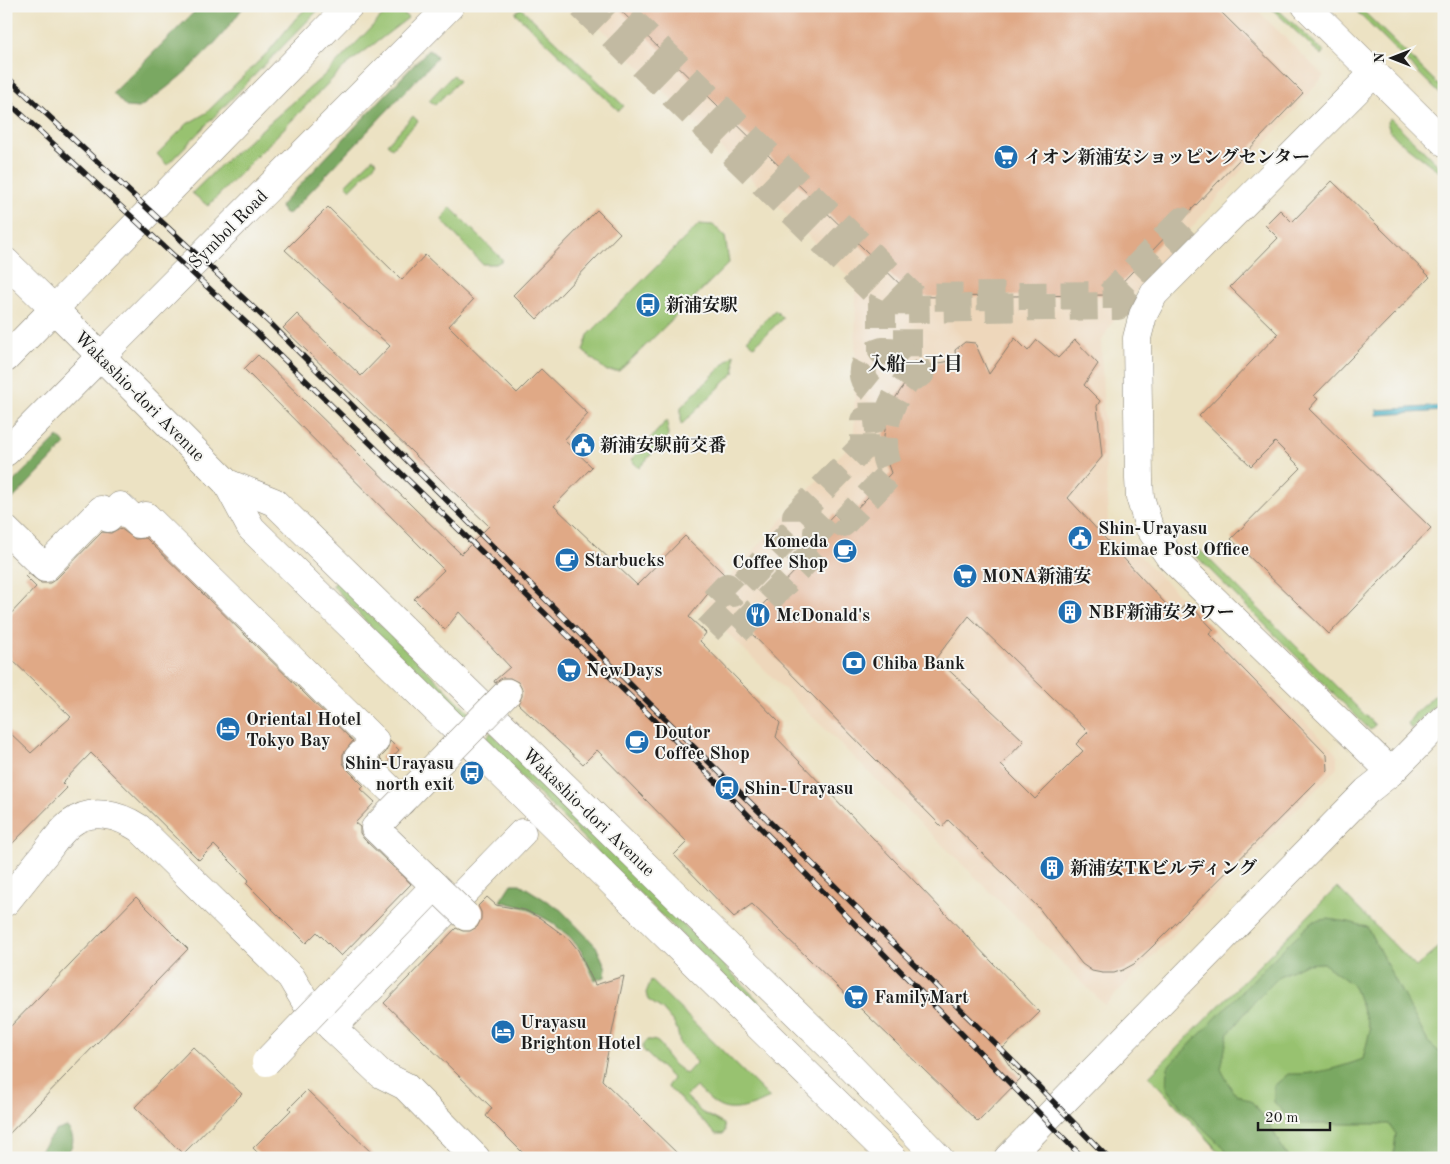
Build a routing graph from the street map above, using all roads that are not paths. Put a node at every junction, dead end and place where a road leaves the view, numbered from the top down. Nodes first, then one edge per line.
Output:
1 (349, 6) edge
2 (450, 6) edge
3 (1306, 6) edge
4 (1374, 74) junction
5 (1444, 142) edge
6 (6, 262) edge
7 (54, 309) junction
8 (100, 356) junction
9 (6, 358) edge
10 (6, 452) edge
11 (227, 483) junction
12 (6, 530) edge
13 (507, 693) dead end
14 (1444, 718) edge
15 (1391, 772) junction
16 (402, 801) junction
17 (522, 833) dead end
18 (435, 886) junction
19 (6, 902) edge
20 (466, 916) dead end
21 (332, 1028) junction
22 (266, 1062) dead end
23 (476, 1158) edge
24 (893, 1158) edge
25 (939, 1158) edge
26 (1008, 1158) edge

1 - 7 street
2 - 8 street, Symbol Road
3 - 4 street
4 - 5 street
4 - 15 street
6 - 7 street, Wakashio-dori Avenue
7 - 8 street, Wakashio-dori Avenue
7 - 9 street
8 - 10 street, Symbol Road
8 - 11 street, Wakashio-dori Avenue
11 - 24 street, Wakashio-dori Avenue
11 - 25 street, Wakashio-dori Avenue
12 - 16 street
13 - 16 street, bridge
14 - 15 street
15 - 26 street
16 - 18 street, bridge
17 - 21 street
18 - 20 street, bridge
18 - 22 street, bridge
19 - 21 street
21 - 23 street

